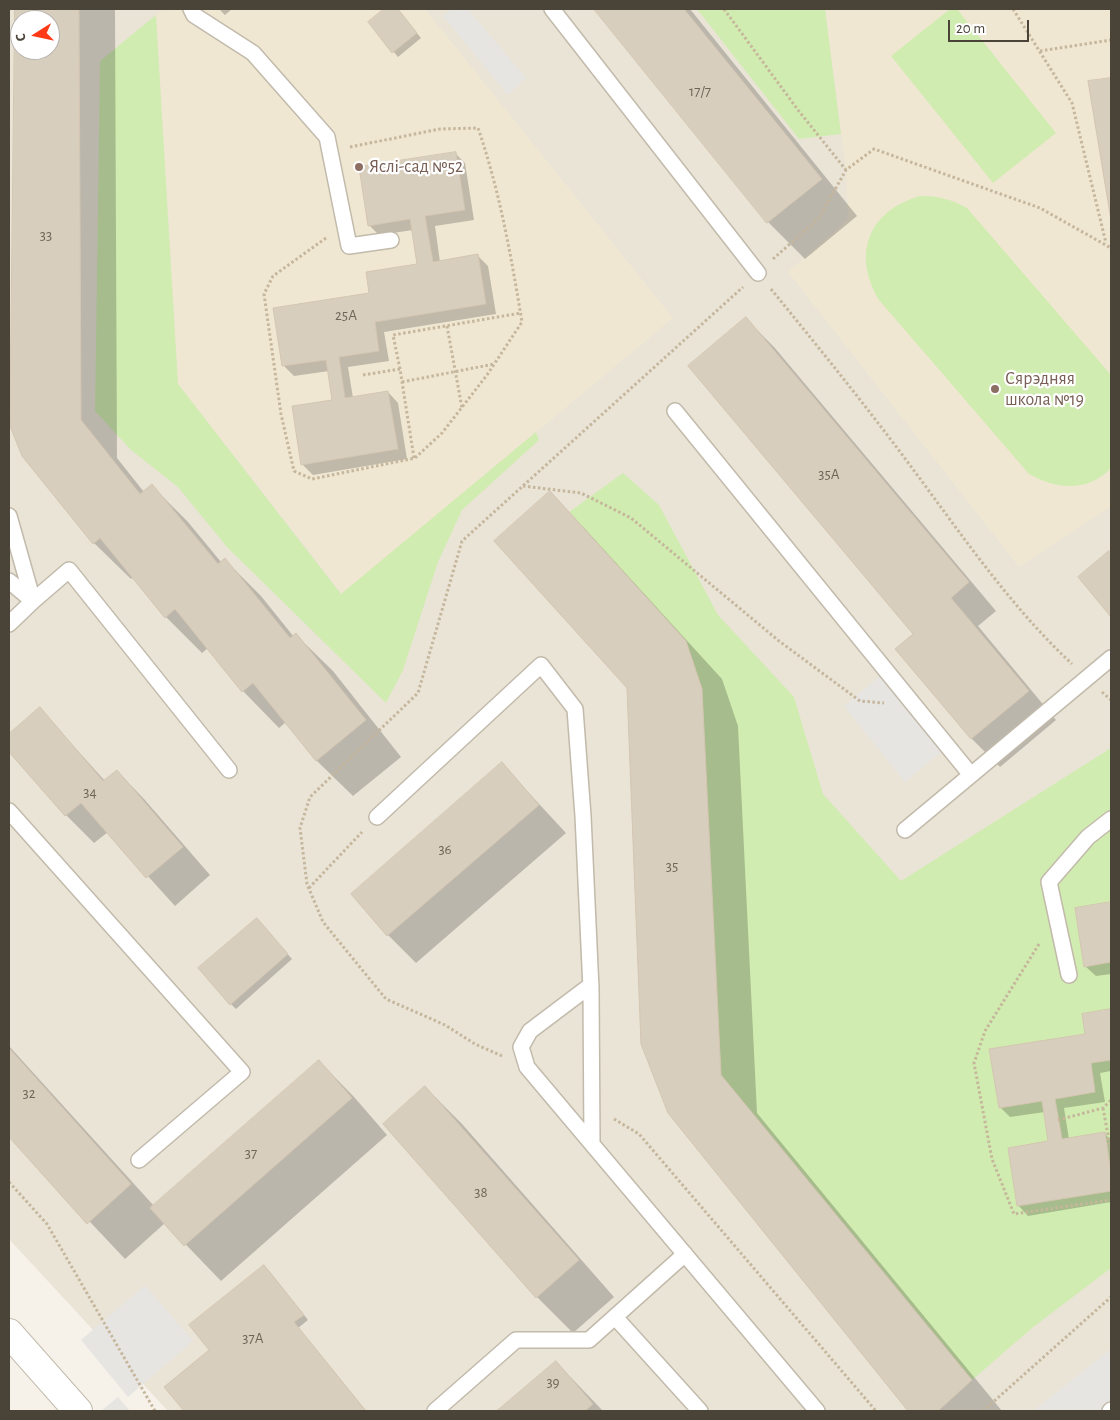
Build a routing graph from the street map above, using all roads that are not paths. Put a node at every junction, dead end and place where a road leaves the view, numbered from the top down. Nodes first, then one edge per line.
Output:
1 (191, 9) edge
2 (552, 9) edge
3 (391, 240) dead end
4 (758, 273) road end
5 (675, 411) dead end
6 (9, 516) edge
7 (9, 581) edge
8 (33, 601) junction
9 (9, 624) edge
10 (1111, 658) edge
11 (229, 770) dead end
12 (971, 775) junction
13 (9, 811) edge
14 (377, 817) road end
15 (1111, 818) edge
16 (906, 830) dead end
17 (1069, 975) dead end
18 (591, 985) junction
19 (592, 1144) junction
20 (139, 1160) dead end
21 (685, 1254) junction
22 (615, 1317) junction
23 (9, 1333) edge
24 (78, 1411) edge
25 (435, 1411) edge
26 (700, 1411) edge
27 (818, 1411) edge

1 - 3 lane
2 - 4 lane
5 - 12 lane
6 - 8 lane
7 - 8 lane
8 - 9 lane
8 - 11 lane
10 - 12 lane
12 - 16 lane
13 - 20 lane
14 - 18 lane
15 - 17 lane
18 - 19 lane
18 - 19 lane
19 - 21 lane
21 - 22 lane
21 - 27 lane
22 - 25 lane
22 - 26 lane
23 - 24 street

